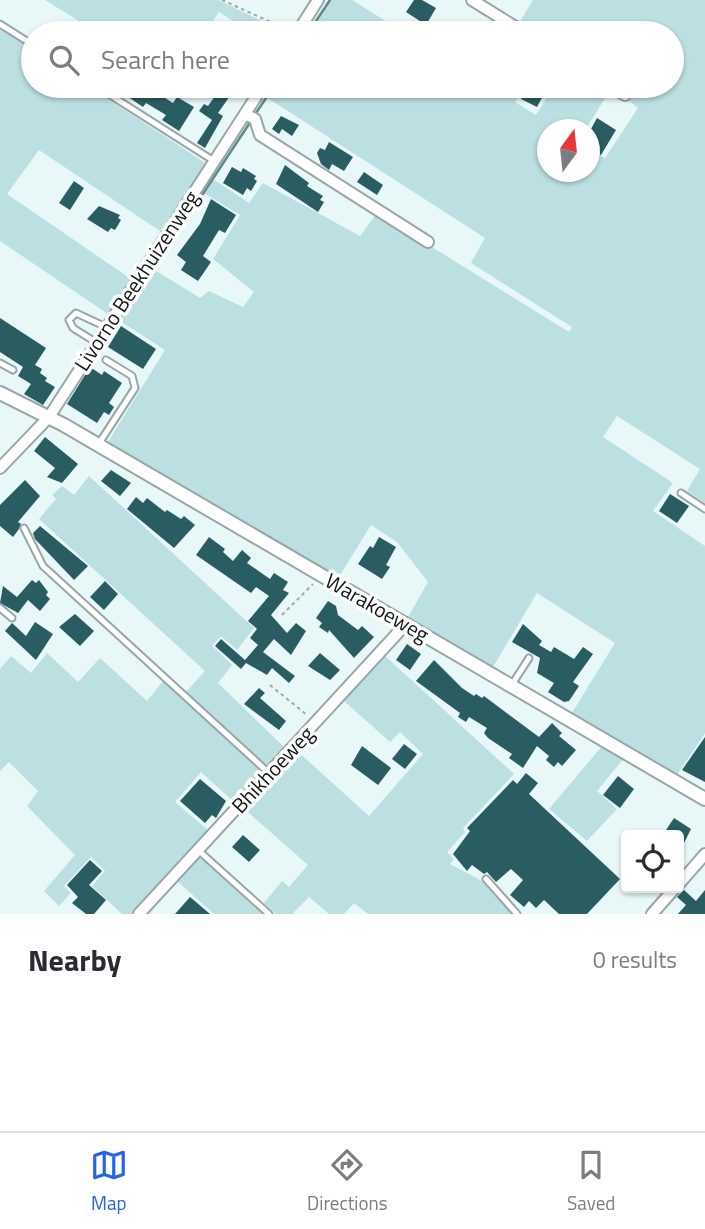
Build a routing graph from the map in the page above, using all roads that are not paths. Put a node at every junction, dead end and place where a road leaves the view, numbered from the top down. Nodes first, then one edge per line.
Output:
1 (318, 0) edge
2 (472, 0) edge
3 (305, 21) edge
4 (506, 21) edge
5 (0, 24) edge
6 (21, 37) edge
7 (115, 98) edge
8 (255, 98) edge
9 (245, 114) junction
10 (214, 161) junction
11 (428, 242) dead end
12 (107, 327) junction
13 (97, 343) junction
14 (106, 360) dead end
15 (0, 363) edge
16 (13, 370) dead end
17 (0, 393) edge
18 (49, 417) junction
19 (98, 445) junction
20 (0, 468) edge
21 (681, 493) dead end
22 (705, 509) edge
23 (24, 528) dead end
24 (0, 608) edge
25 (12, 618) dead end
26 (405, 625) junction
27 (528, 658) dead end
28 (511, 686) junction
29 (270, 774) junction
30 (705, 799) edge
31 (198, 850) junction
32 (705, 854) edge
33 (684, 878) edge
34 (486, 879) dead end
35 (671, 893) edge
36 (139, 914) edge
37 (270, 914) edge
38 (517, 914) edge
39 (652, 914) edge

1 - 3 street
2 - 4 street
5 - 6 lane
7 - 10 lane
8 - 9 street, Livorno Beekhuizenweg
9 - 10 street, Livorno Beekhuizenweg
9 - 11 street
10 - 12 street, Livorno Beekhuizenweg
12 - 13 street, Livorno Beekhuizenweg
12 - 13 lane
13 - 18 street, Livorno Beekhuizenweg
14 - 19 lane
15 - 16 lane
17 - 18 street, Warakoeweg
18 - 19 street, Warakoeweg
18 - 20 street, Livorno Beekhuizenweg
19 - 26 street, Warakoeweg
21 - 22 lane
23 - 29 lane
24 - 25 lane
26 - 28 street, Warakoeweg
26 - 29 street, Bhikhoeweg
27 - 28 lane
28 - 30 street, Warakoeweg
29 - 31 street, Bhikhoeweg
31 - 36 street, Bhikhoeweg
31 - 37 lane
32 - 33 street
34 - 38 lane
35 - 39 street

